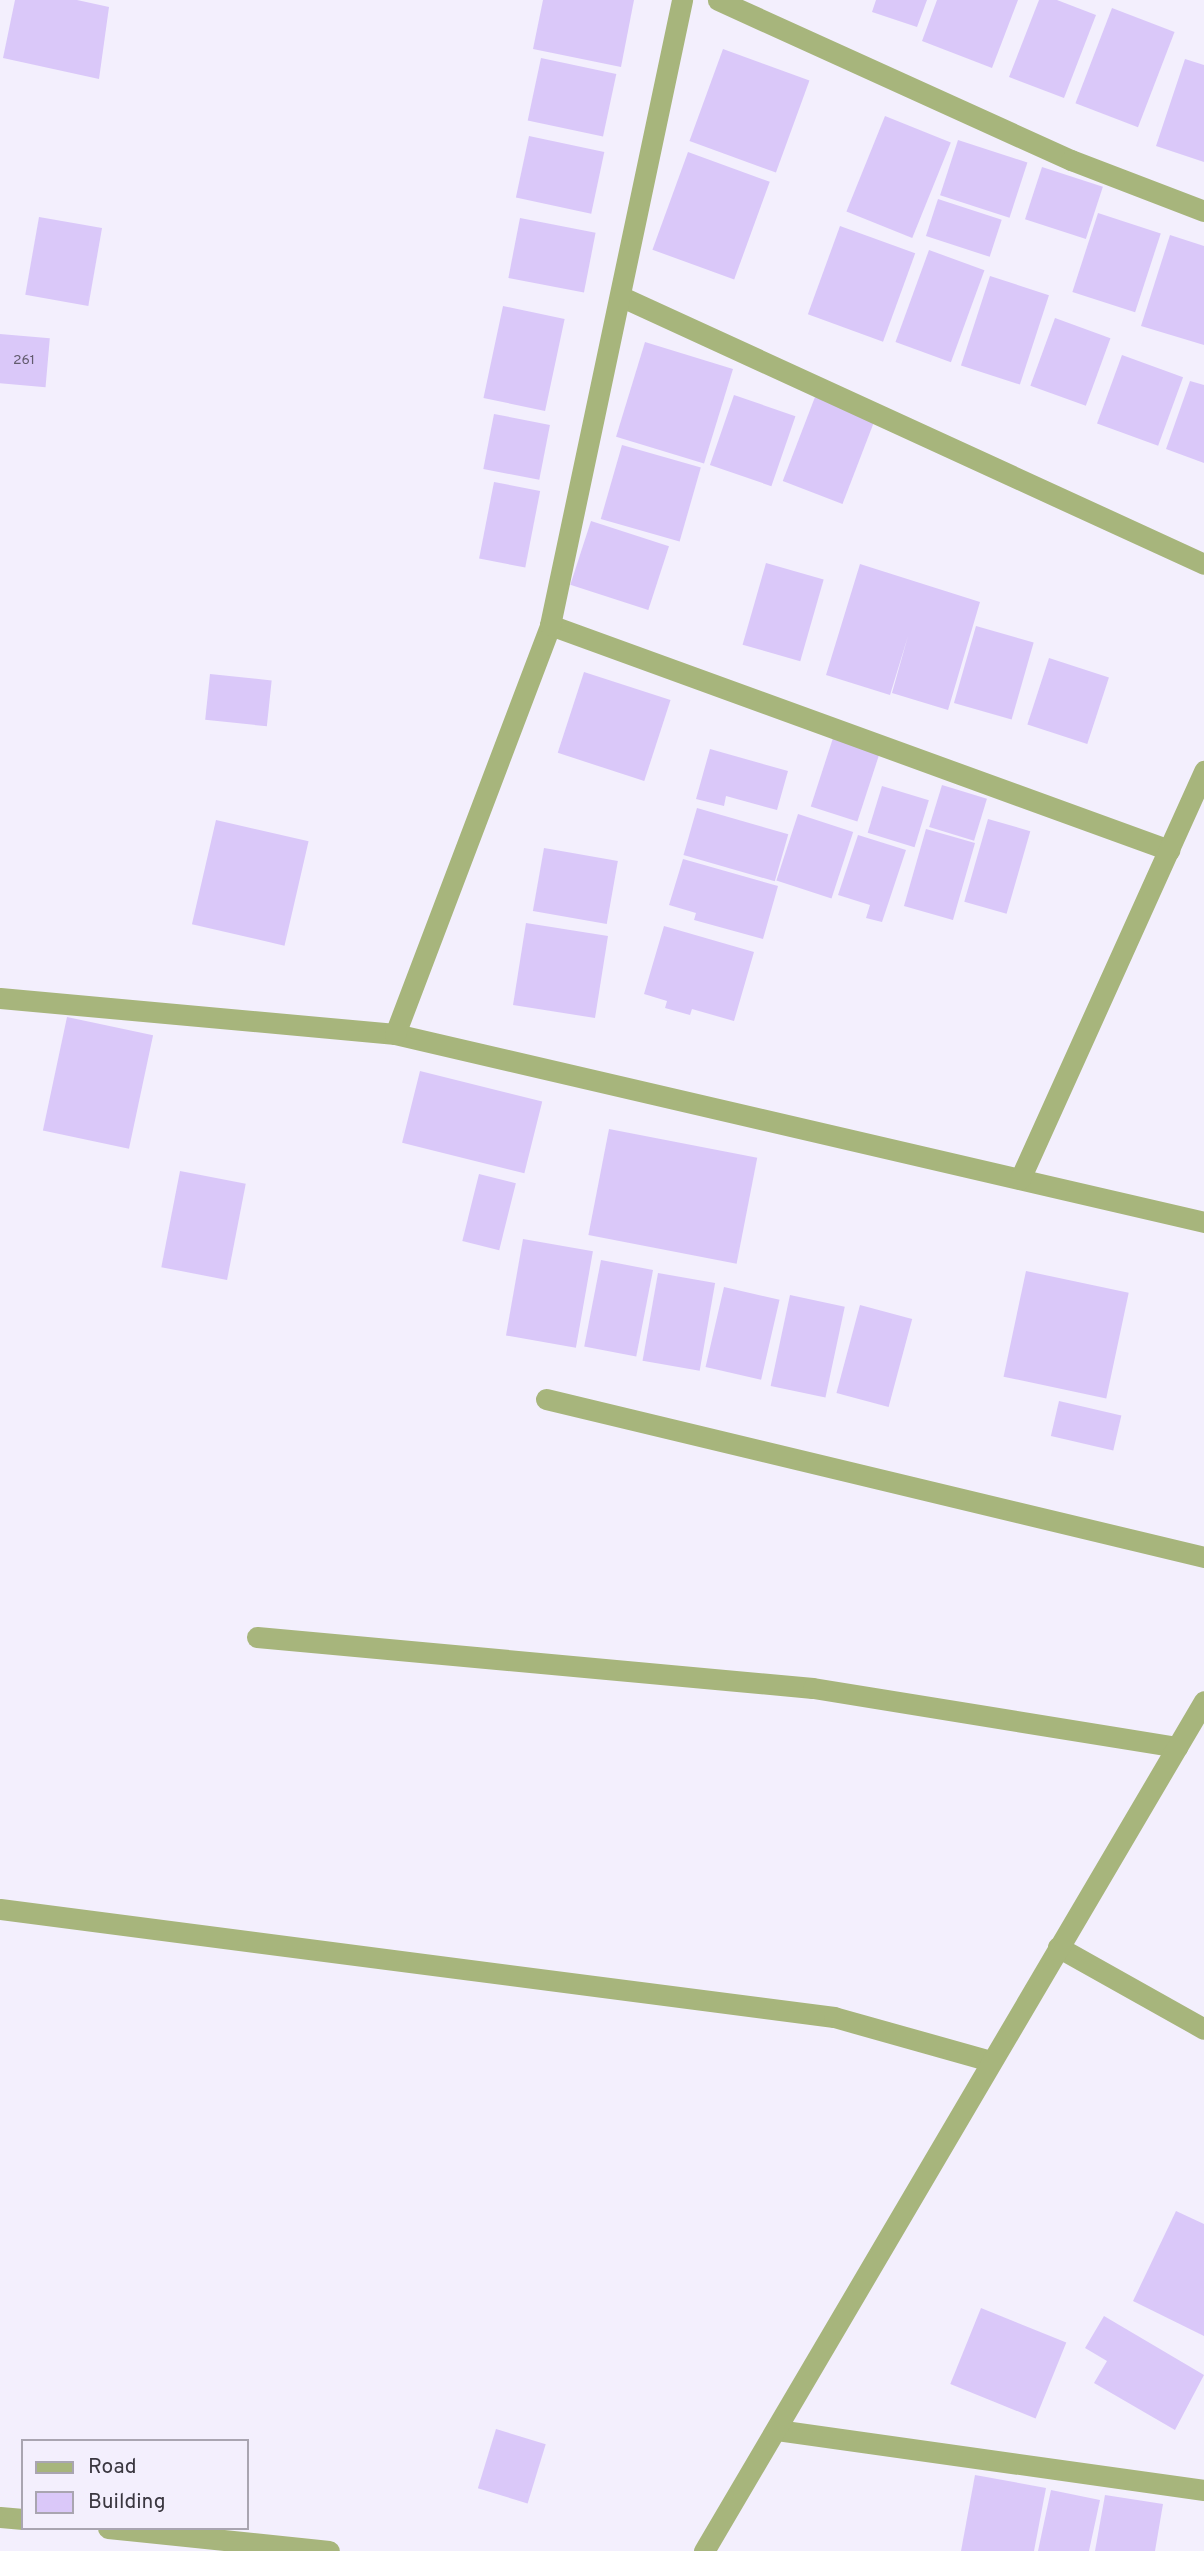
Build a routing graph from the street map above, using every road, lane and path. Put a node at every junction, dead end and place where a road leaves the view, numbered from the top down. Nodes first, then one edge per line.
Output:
1 (682, 0) edge
2 (718, 0) edge
3 (1204, 211) edge
4 (622, 298) junction
5 (1204, 564) edge
6 (550, 625) junction
7 (1204, 771) edge
8 (1169, 850) junction
9 (0, 998) edge
10 (395, 1034) junction
11 (1020, 1179) junction
12 (1204, 1223) edge
13 (546, 1399) dead end
14 (1204, 1557) edge
15 (257, 1637) dead end
16 (1204, 1701) edge
17 (1177, 1747) junction
18 (0, 1909) edge
19 (1058, 1947) junction
20 (1204, 2029) edge
21 (991, 2061) junction
22 (777, 2430) junction
23 (1204, 2490) edge
24 (0, 2517) edge
25 (21, 2519) edge
26 (123, 2530) edge
27 (254, 2547) edge
28 (329, 2551) edge
29 (704, 2551) edge

1 - 4 street
2 - 3 street
4 - 5 street
4 - 6 street
6 - 8 street
6 - 10 street
7 - 8 street
8 - 11 street
9 - 10 street
10 - 11 street
11 - 12 street
13 - 14 street
15 - 17 street
16 - 17 street
17 - 19 street
18 - 21 street
19 - 20 street
19 - 21 street
21 - 22 street
22 - 23 street
22 - 29 street
24 - 25 street
26 - 27 street
27 - 28 street

